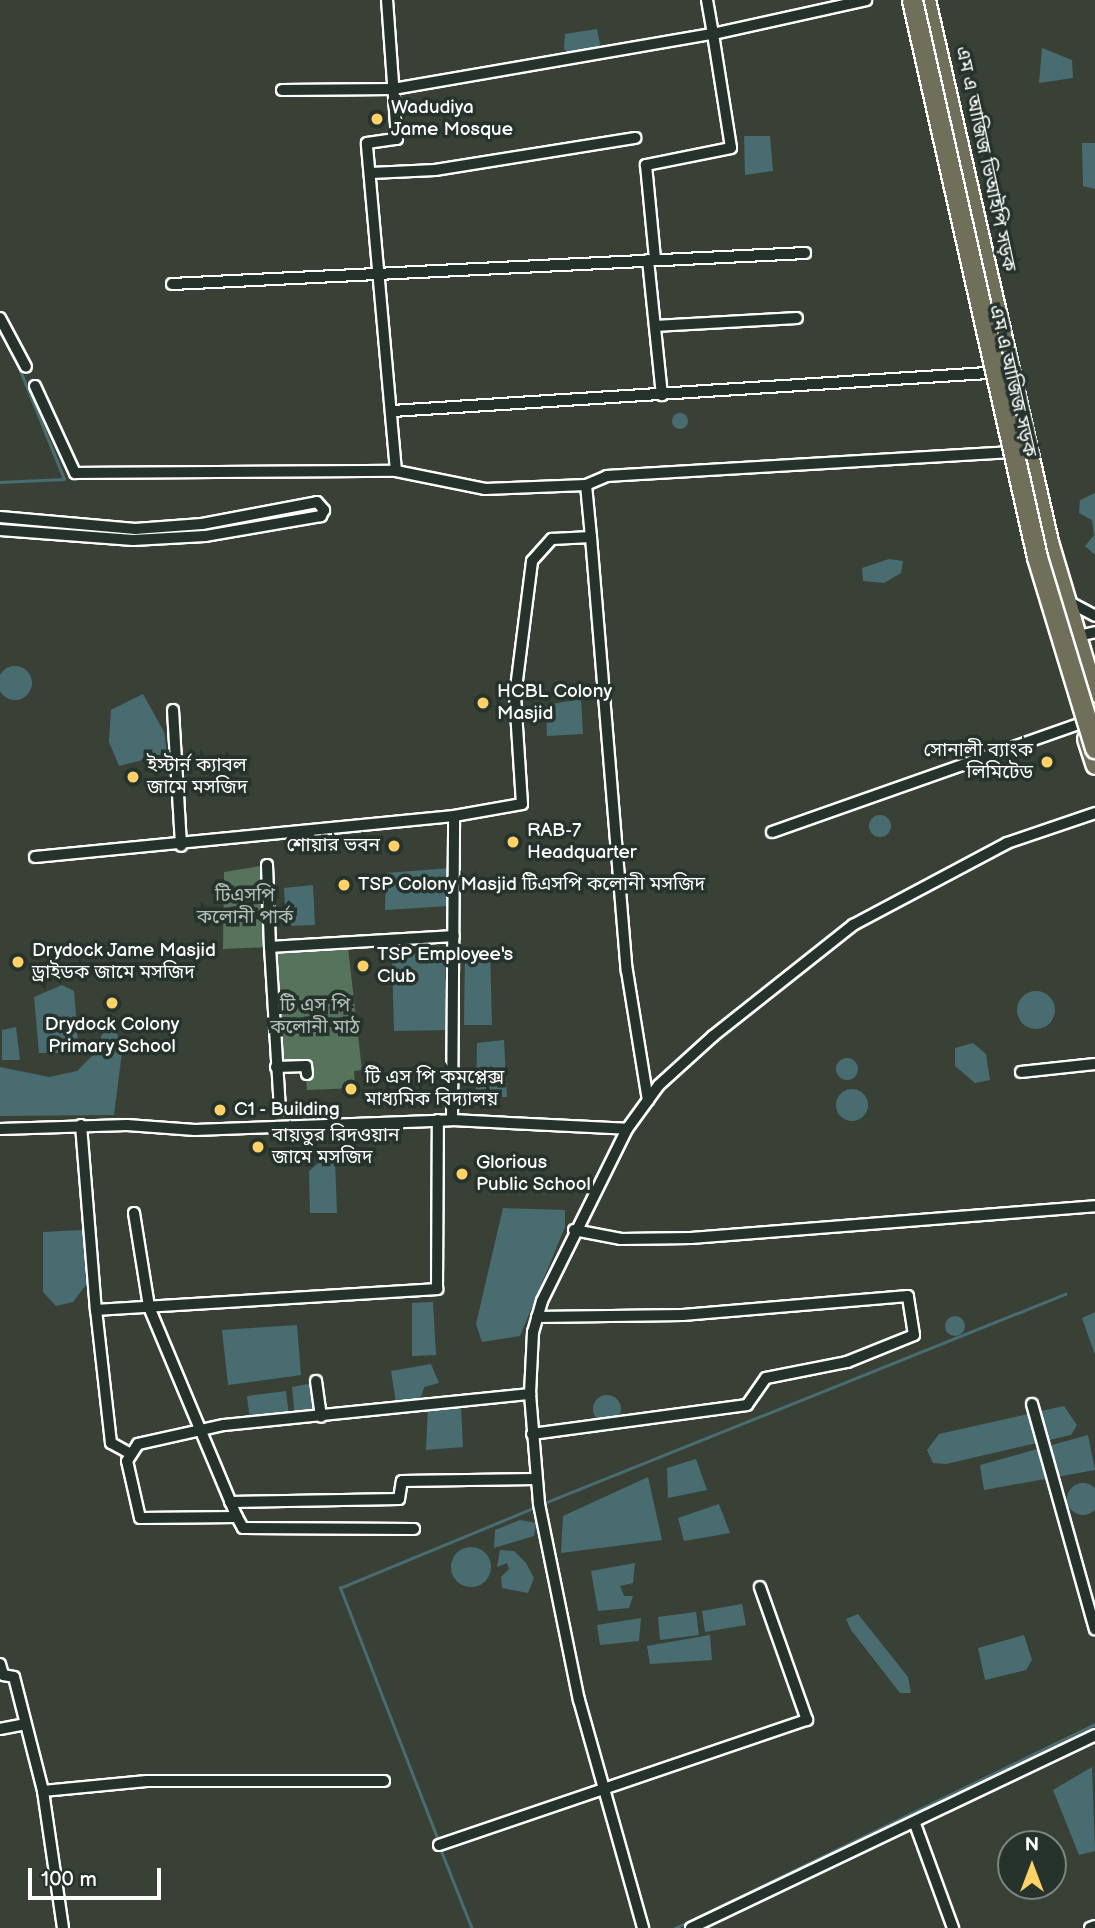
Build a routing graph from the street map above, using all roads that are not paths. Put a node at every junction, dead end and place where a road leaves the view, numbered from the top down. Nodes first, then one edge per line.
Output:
1 (387, 0) edge
2 (707, 0) edge
3 (866, 0) edge
4 (906, 0) edge
5 (912, 0) edge
6 (925, 0) edge
7 (713, 34) junction
8 (393, 89) junction
9 (282, 90) dead end
10 (635, 138) dead end
11 (371, 173) junction
12 (805, 253) dead end
13 (652, 259) junction
14 (383, 276) junction
15 (172, 284) dead end
16 (0, 318) edge
17 (797, 318) dead end
18 (655, 326) junction
19 (26, 367) dead end
20 (988, 373) junction
21 (35, 386) dead end
22 (662, 394) junction
23 (392, 411) junction
24 (1007, 452) junction
25 (396, 471) junction
26 (586, 485) junction
27 (0, 517) edge
28 (0, 530) edge
29 (591, 537) junction
30 (1065, 595) junction
31 (1095, 616) edge
32 (1095, 632) edge
33 (1078, 635) junction
34 (1057, 641) junction
35 (1095, 693) edge
36 (173, 710) dead end
37 (1088, 719) edge
38 (1095, 748) edge
39 (1095, 766) edge
40 (1095, 813) edge
41 (454, 816) junction
42 (772, 832) dead end
43 (181, 846) junction
44 (35, 857) dead end
45 (267, 865) dead end
46 (454, 936) junction
47 (270, 947) junction
48 (1095, 1064) edge
49 (276, 1067) junction
50 (1021, 1072) dead end
51 (307, 1074) dead end
52 (648, 1100) junction
53 (280, 1110) dead end
54 (452, 1120) junction
55 (438, 1121) junction
56 (81, 1125) junction
57 (0, 1129) edge
58 (627, 1129) junction
59 (1095, 1206) edge
60 (134, 1213) dead end
61 (574, 1230) junction
62 (149, 1307) junction
63 (96, 1310) junction
64 (537, 1317) junction
65 (316, 1381) dead end
66 (530, 1394) junction
67 (1032, 1404) dead end
68 (321, 1417) junction
69 (199, 1430) junction
70 (532, 1434) junction
71 (131, 1454) junction
72 (535, 1479) junction
73 (230, 1502) junction
74 (237, 1517) junction
75 (414, 1529) dead end
76 (760, 1587) dead end
77 (1095, 1629) edge
78 (0, 1664) edge
79 (25, 1724) junction
80 (0, 1729) edge
81 (1095, 1735) edge
82 (384, 1781) dead end
83 (606, 1790) junction
84 (43, 1791) junction
85 (915, 1824) junction
86 (439, 1845) dead end
87 (63, 1928) edge
88 (643, 1928) edge
89 (691, 1928) edge
90 (953, 1928) edge

1 - 8 street
2 - 7 street
3 - 7 street
4 - 20 main road, এম এ আজিজ সড়ক
5 - 38 highway, bridge
6 - 30 main road, এম এ আজিজ ভিআইপি সড়ক
6 - 37 highway
7 - 8 street
7 - 13 street
8 - 9 street
8 - 11 street
10 - 11 street
11 - 14 street
12 - 13 street
13 - 14 street
13 - 18 street
14 - 15 street
14 - 23 street
16 - 19 street
17 - 18 street
18 - 22 street
20 - 22 street
20 - 24 main road, এম এ আজিজ সড়ক
21 - 25 street
22 - 23 street
23 - 25 street
24 - 26 street
24 - 34 main road, এম এ আজিজ সড়ক
25 - 26 street
26 - 29 street
27 - 28 street
29 - 41 street
29 - 52 street
30 - 31 street
30 - 33 main road, এম এ আজিজ ভিআইপি সড়ক
32 - 33 street
33 - 34 street
33 - 35 main road, এম এ আজিজ ভিআইপি সড়ক
34 - 37 main road, এম এ আজিজ সড়ক
36 - 43 street
37 - 39 main road, এম এ আজিজ সড়ক
37 - 42 street
40 - 52 street
41 - 43 street
41 - 46 street
43 - 44 street
45 - 47 street
46 - 47 street
46 - 54 street
47 - 49 street
48 - 50 street
49 - 51 street
49 - 53 street
52 - 58 street
54 - 55 street
54 - 58 street
55 - 56 street
55 - 62 street
56 - 57 street
56 - 63 street
58 - 61 street
59 - 61 street
60 - 62 street
61 - 64 street
62 - 63 street
62 - 69 street
63 - 71 street
64 - 66 street
64 - 70 street
65 - 68 street
66 - 68 street
66 - 70 street
67 - 77 street
68 - 69 street
69 - 71 street
69 - 73 street
70 - 72 street
71 - 74 street
72 - 73 street
72 - 83 street
73 - 74 street
74 - 75 street
76 - 83 street
78 - 79 street
79 - 80 street
79 - 84 street
81 - 85 street
82 - 84 street
83 - 86 street
83 - 88 street
84 - 87 street
85 - 89 street
85 - 90 street

